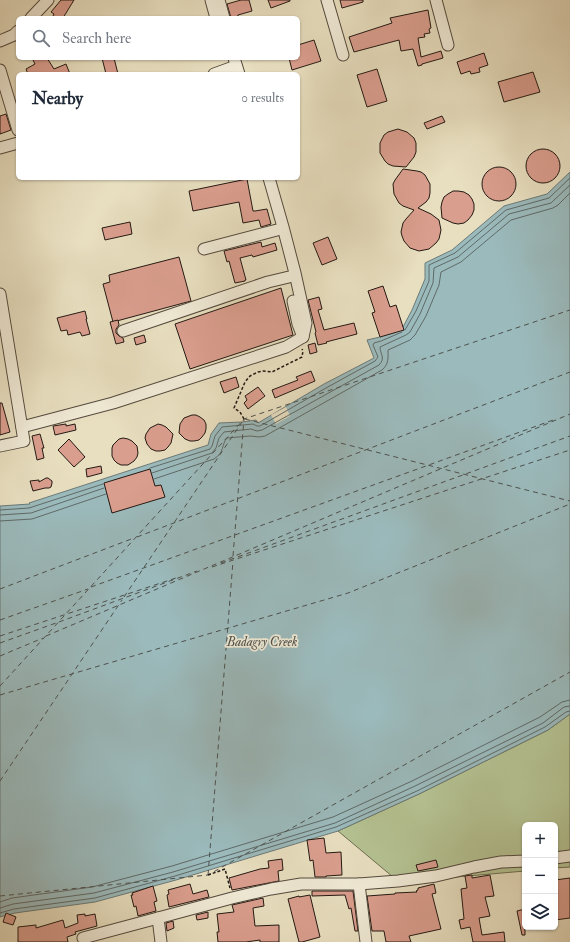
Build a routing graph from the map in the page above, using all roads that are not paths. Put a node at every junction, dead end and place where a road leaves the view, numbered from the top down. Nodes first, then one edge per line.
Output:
1 (48, 0) edge
2 (211, 0) edge
3 (219, 0) edge
4 (327, 0) edge
5 (436, 0) edge
6 (33, 16) edge
7 (215, 16) edge
8 (223, 16) edge
9 (16, 33) edge
10 (0, 41) edge
11 (448, 45) dead end
12 (342, 55) dead end
13 (233, 66) edge
14 (0, 70) edge
15 (219, 72) edge
16 (16, 123) edge
17 (16, 144) edge
18 (0, 148) edge
19 (263, 180) edge
20 (270, 180) edge
21 (277, 230) junction
22 (204, 248) dead end
23 (289, 277) junction
24 (0, 294) edge
25 (123, 331) dead end
26 (300, 338) junction
27 (22, 427) junction
28 (0, 446) edge
29 (570, 856) edge
30 (558, 858) edge
31 (522, 861) edge
32 (359, 884) junction
33 (158, 918) junction
34 (83, 938) dead end
35 (161, 942) edge
36 (366, 942) edge

1 - 6 street
2 - 7 street
3 - 8 street
4 - 12 street
5 - 11 street
9 - 10 street
13 - 15 street
14 - 16 street
17 - 18 street
19 - 21 street
20 - 26 street
21 - 22 street
21 - 23 street
23 - 25 street
23 - 26 street
24 - 27 street
26 - 27 street
27 - 28 street
29 - 30 street
31 - 32 street
32 - 33 street
32 - 36 street
33 - 34 street
33 - 35 street

